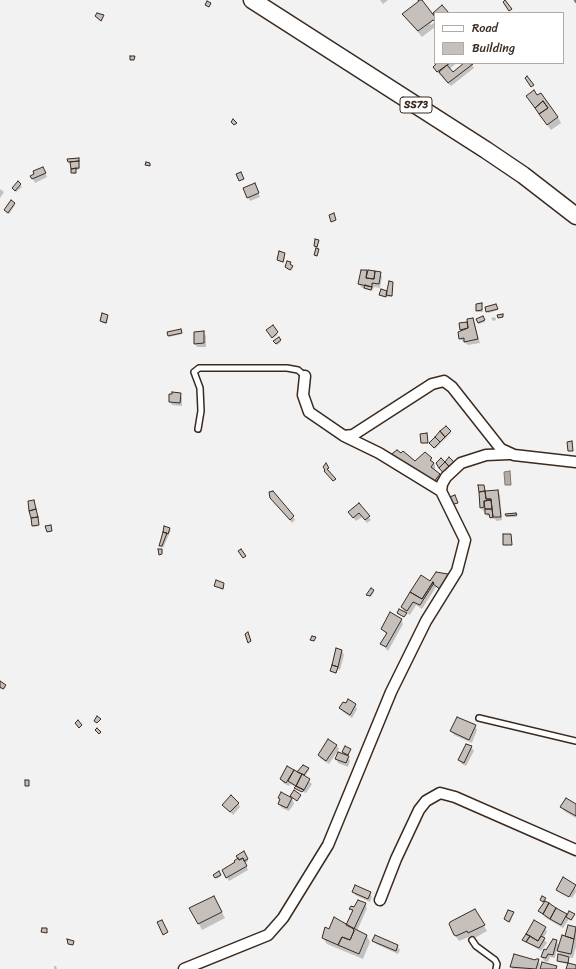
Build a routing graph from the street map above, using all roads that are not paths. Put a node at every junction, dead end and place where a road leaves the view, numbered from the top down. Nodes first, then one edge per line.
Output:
1 (252, 0) edge
2 (576, 216) edge
3 (305, 376) joint
4 (198, 429) dead end
5 (344, 436) junction
6 (514, 455) junction
7 (576, 462) edge
8 (441, 491) junction
9 (479, 718) dead end
10 (576, 741) edge
11 (576, 850) edge
12 (380, 900) dead end
13 (472, 940) dead end
14 (184, 969) edge
15 (496, 969) edge

1 - 2 main road, SS73
3 - 4 lane
3 - 5 street
5 - 6 street
5 - 8 street
6 - 7 street
6 - 8 street
8 - 14 street
9 - 10 lane
11 - 12 street
13 - 15 lane

